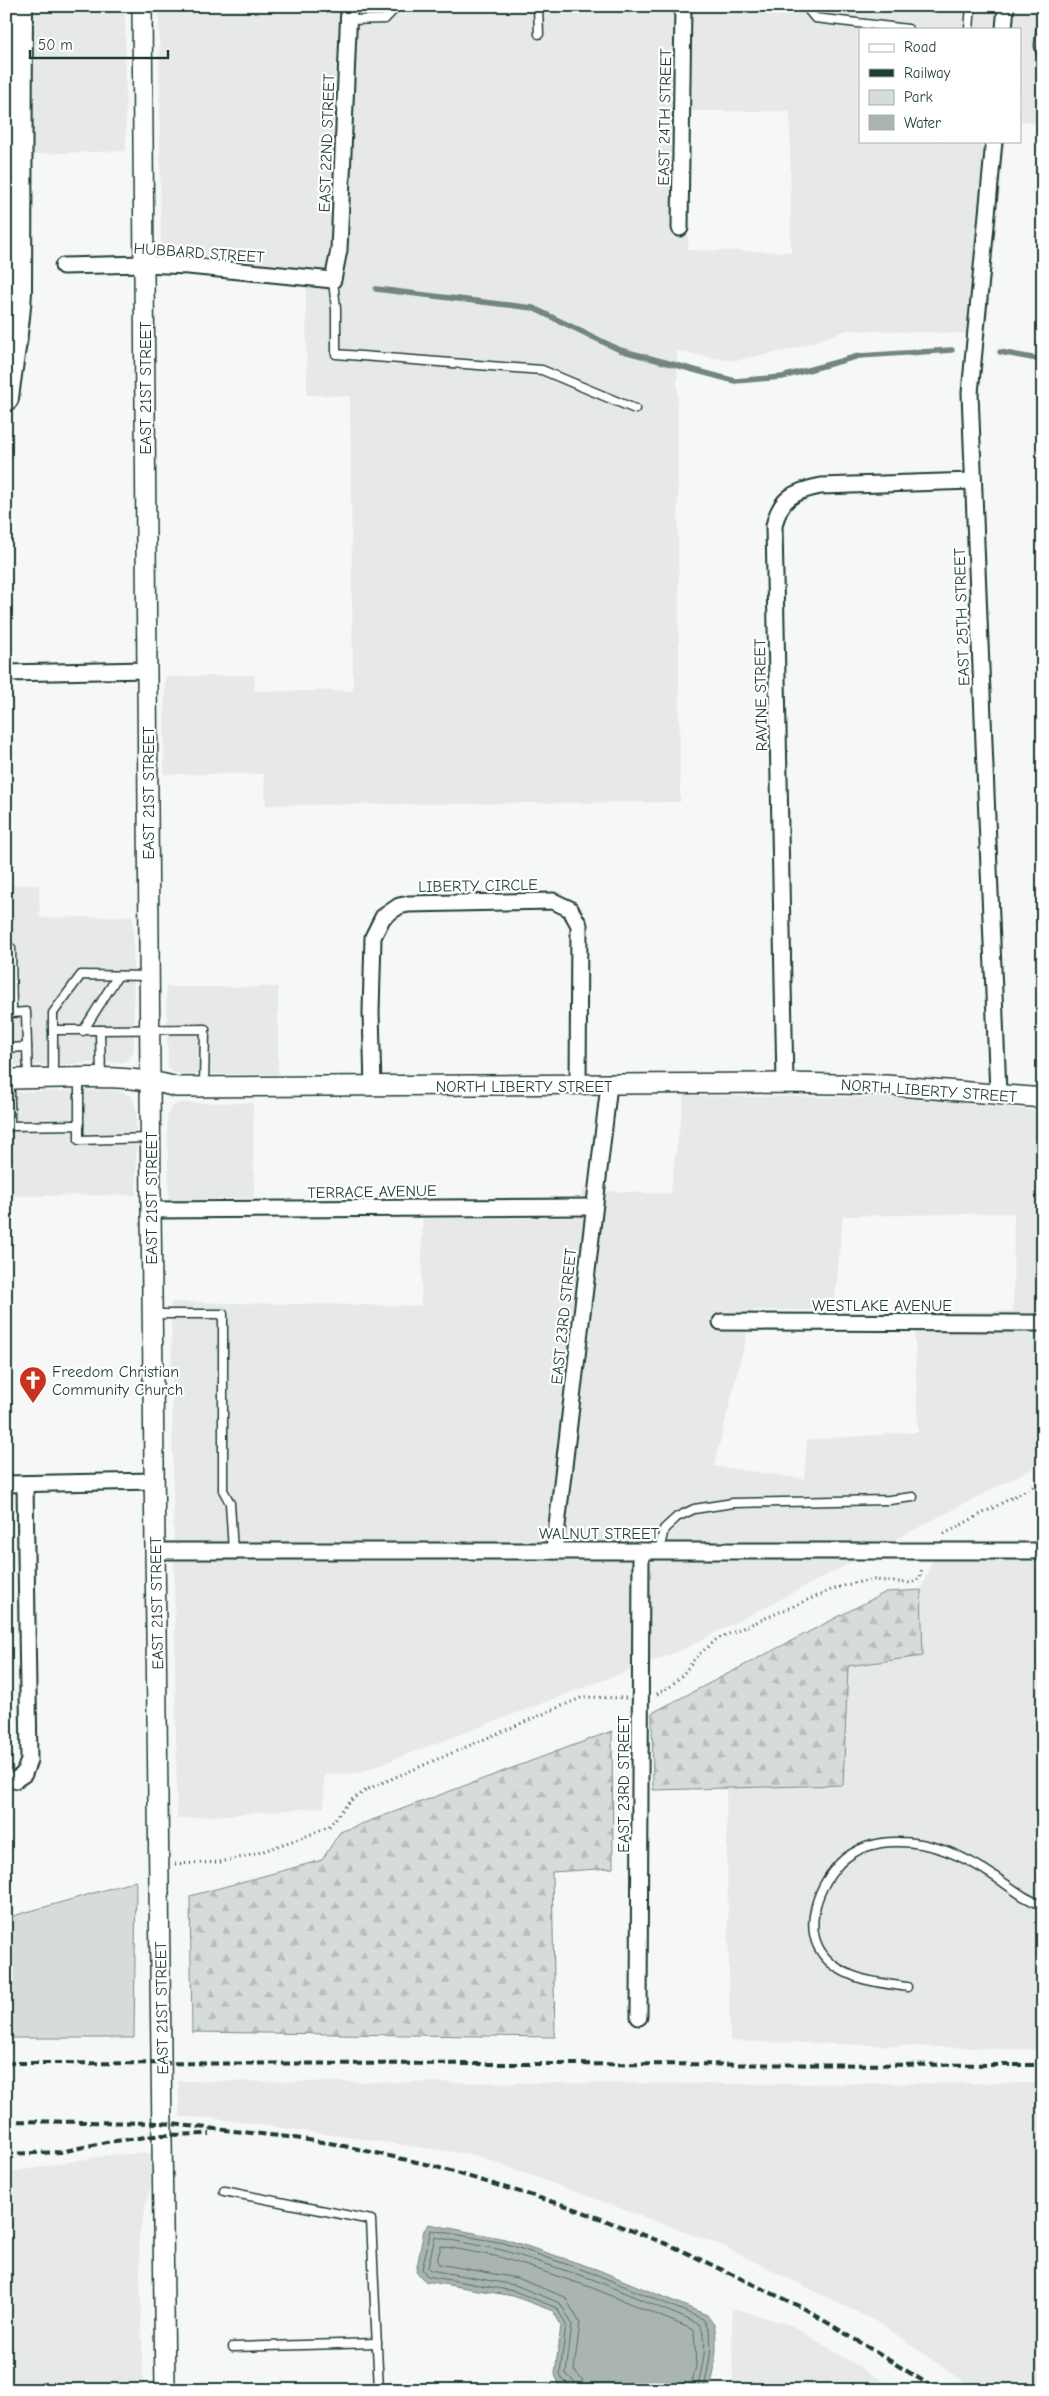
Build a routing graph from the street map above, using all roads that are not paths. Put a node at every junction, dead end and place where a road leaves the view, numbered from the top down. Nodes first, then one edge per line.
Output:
1 (20, 6) edge
2 (142, 6) edge
3 (397, 6) edge
4 (538, 6) edge
5 (683, 6) edge
6 (805, 6) edge
7 (971, 6) edge
8 (1006, 6) edge
9 (1043, 7) edge
10 (349, 13) edge
11 (900, 28) edge
12 (969, 28) edge
13 (1004, 28) edge
14 (539, 34) dead end
15 (1043, 59) edge
16 (994, 142) edge
17 (680, 228) dead end
18 (144, 264) junction
19 (63, 266) dead end
20 (332, 280) junction
21 (6, 294) edge
22 (12, 340) junction
23 (6, 398) edge
24 (635, 410) dead end
25 (973, 481) junction
26 (147, 670) junction
27 (6, 673) edge
28 (6, 948) edge
29 (150, 976) junction
30 (118, 977) junction
31 (9, 1013) edge
32 (150, 1029) junction
33 (53, 1030) junction
34 (83, 1030) junction
35 (100, 1030) junction
36 (6, 1048) edge
37 (27, 1048) junction
38 (53, 1078) junction
39 (79, 1078) junction
40 (101, 1078) junction
41 (15, 1079) edge
42 (151, 1080) junction
43 (785, 1083) junction
44 (578, 1085) junction
45 (609, 1085) junction
46 (204, 1087) junction
47 (373, 1087) junction
48 (998, 1093) junction
49 (1043, 1098) edge
50 (79, 1124) junction
51 (8, 1126) edge
52 (151, 1138) junction
53 (594, 1206) junction
54 (151, 1210) junction
55 (152, 1314) junction
56 (721, 1322) dead end
57 (1043, 1322) edge
58 (154, 1481) junction
59 (6, 1484) edge
60 (25, 1484) junction
61 (913, 1497) dead end
62 (155, 1551) junction
63 (233, 1551) junction
64 (554, 1551) junction
65 (641, 1551) junction
66 (660, 1551) junction
67 (1043, 1552) edge
68 (6, 1780) edge
69 (1043, 1905) edge
70 (907, 1987) dead end
71 (640, 2017) dead end
72 (224, 2191) dead end
73 (377, 2342) junction
74 (233, 2347) dead end
75 (165, 2390) edge
76 (379, 2390) edge

1 - 22 main road
2 - 18 street, EAST 21ST STREET
3 - 10 lane
4 - 14 lane
5 - 17 street, EAST 24TH STREET
6 - 11 lane
7 - 12 lane
8 - 13 street
9 - 15 lane
10 - 20 street, EAST 22ND STREET
16 - 25 street, EAST 25TH STREET
18 - 19 street, HUBBARD STREET
18 - 20 street, HUBBARD STREET
18 - 26 street, EAST 21ST STREET
20 - 24 lane
21 - 22 highway
22 - 23 main road
25 - 43 street, RAVINE STREET
25 - 48 street, EAST 25TH STREET
26 - 27 street
26 - 29 street, EAST 21ST STREET
28 - 31 lane
29 - 30 lane
29 - 32 street, EAST 21ST STREET
30 - 33 lane
30 - 34 lane
31 - 37 lane
32 - 35 lane
32 - 42 street, EAST 21ST STREET
32 - 46 lane
33 - 34 lane
33 - 38 lane
34 - 35 lane
35 - 40 lane
36 - 37 lane
37 - 41 lane
38 - 39 street, NORTH LIBERTY STREET
38 - 41 street, NORTH LIBERTY STREET
39 - 40 street, NORTH LIBERTY STREET
39 - 50 lane
40 - 42 street, NORTH LIBERTY STREET
41 - 51 lane
42 - 46 street, NORTH LIBERTY STREET
42 - 52 street, EAST 21ST STREET
43 - 45 street, NORTH LIBERTY STREET
43 - 48 street, NORTH LIBERTY STREET
44 - 45 street, NORTH LIBERTY STREET
44 - 47 street, NORTH LIBERTY STREET
44 - 47 street, LIBERTY CIRCLE
45 - 53 street, EAST 23RD STREET
46 - 47 street, NORTH LIBERTY STREET
48 - 49 street, NORTH LIBERTY STREET
50 - 51 lane
50 - 52 lane
52 - 54 street, EAST 21ST STREET
53 - 54 street, TERRACE AVENUE
53 - 64 street, EAST 23RD STREET
54 - 55 street, EAST 21ST STREET
55 - 58 street, EAST 21ST STREET
55 - 63 lane
56 - 57 street, WESTLAKE AVENUE
58 - 60 street
58 - 62 street, EAST 21ST STREET
59 - 60 street
60 - 68 street
61 - 66 lane
62 - 63 street, WALNUT STREET
62 - 75 street, EAST 21ST STREET
63 - 64 street, WALNUT STREET
64 - 65 street, WALNUT STREET
65 - 66 street, WALNUT STREET
65 - 71 street, EAST 23RD STREET
66 - 67 street, WALNUT STREET
69 - 70 lane
72 - 73 lane
73 - 74 lane
73 - 76 lane

